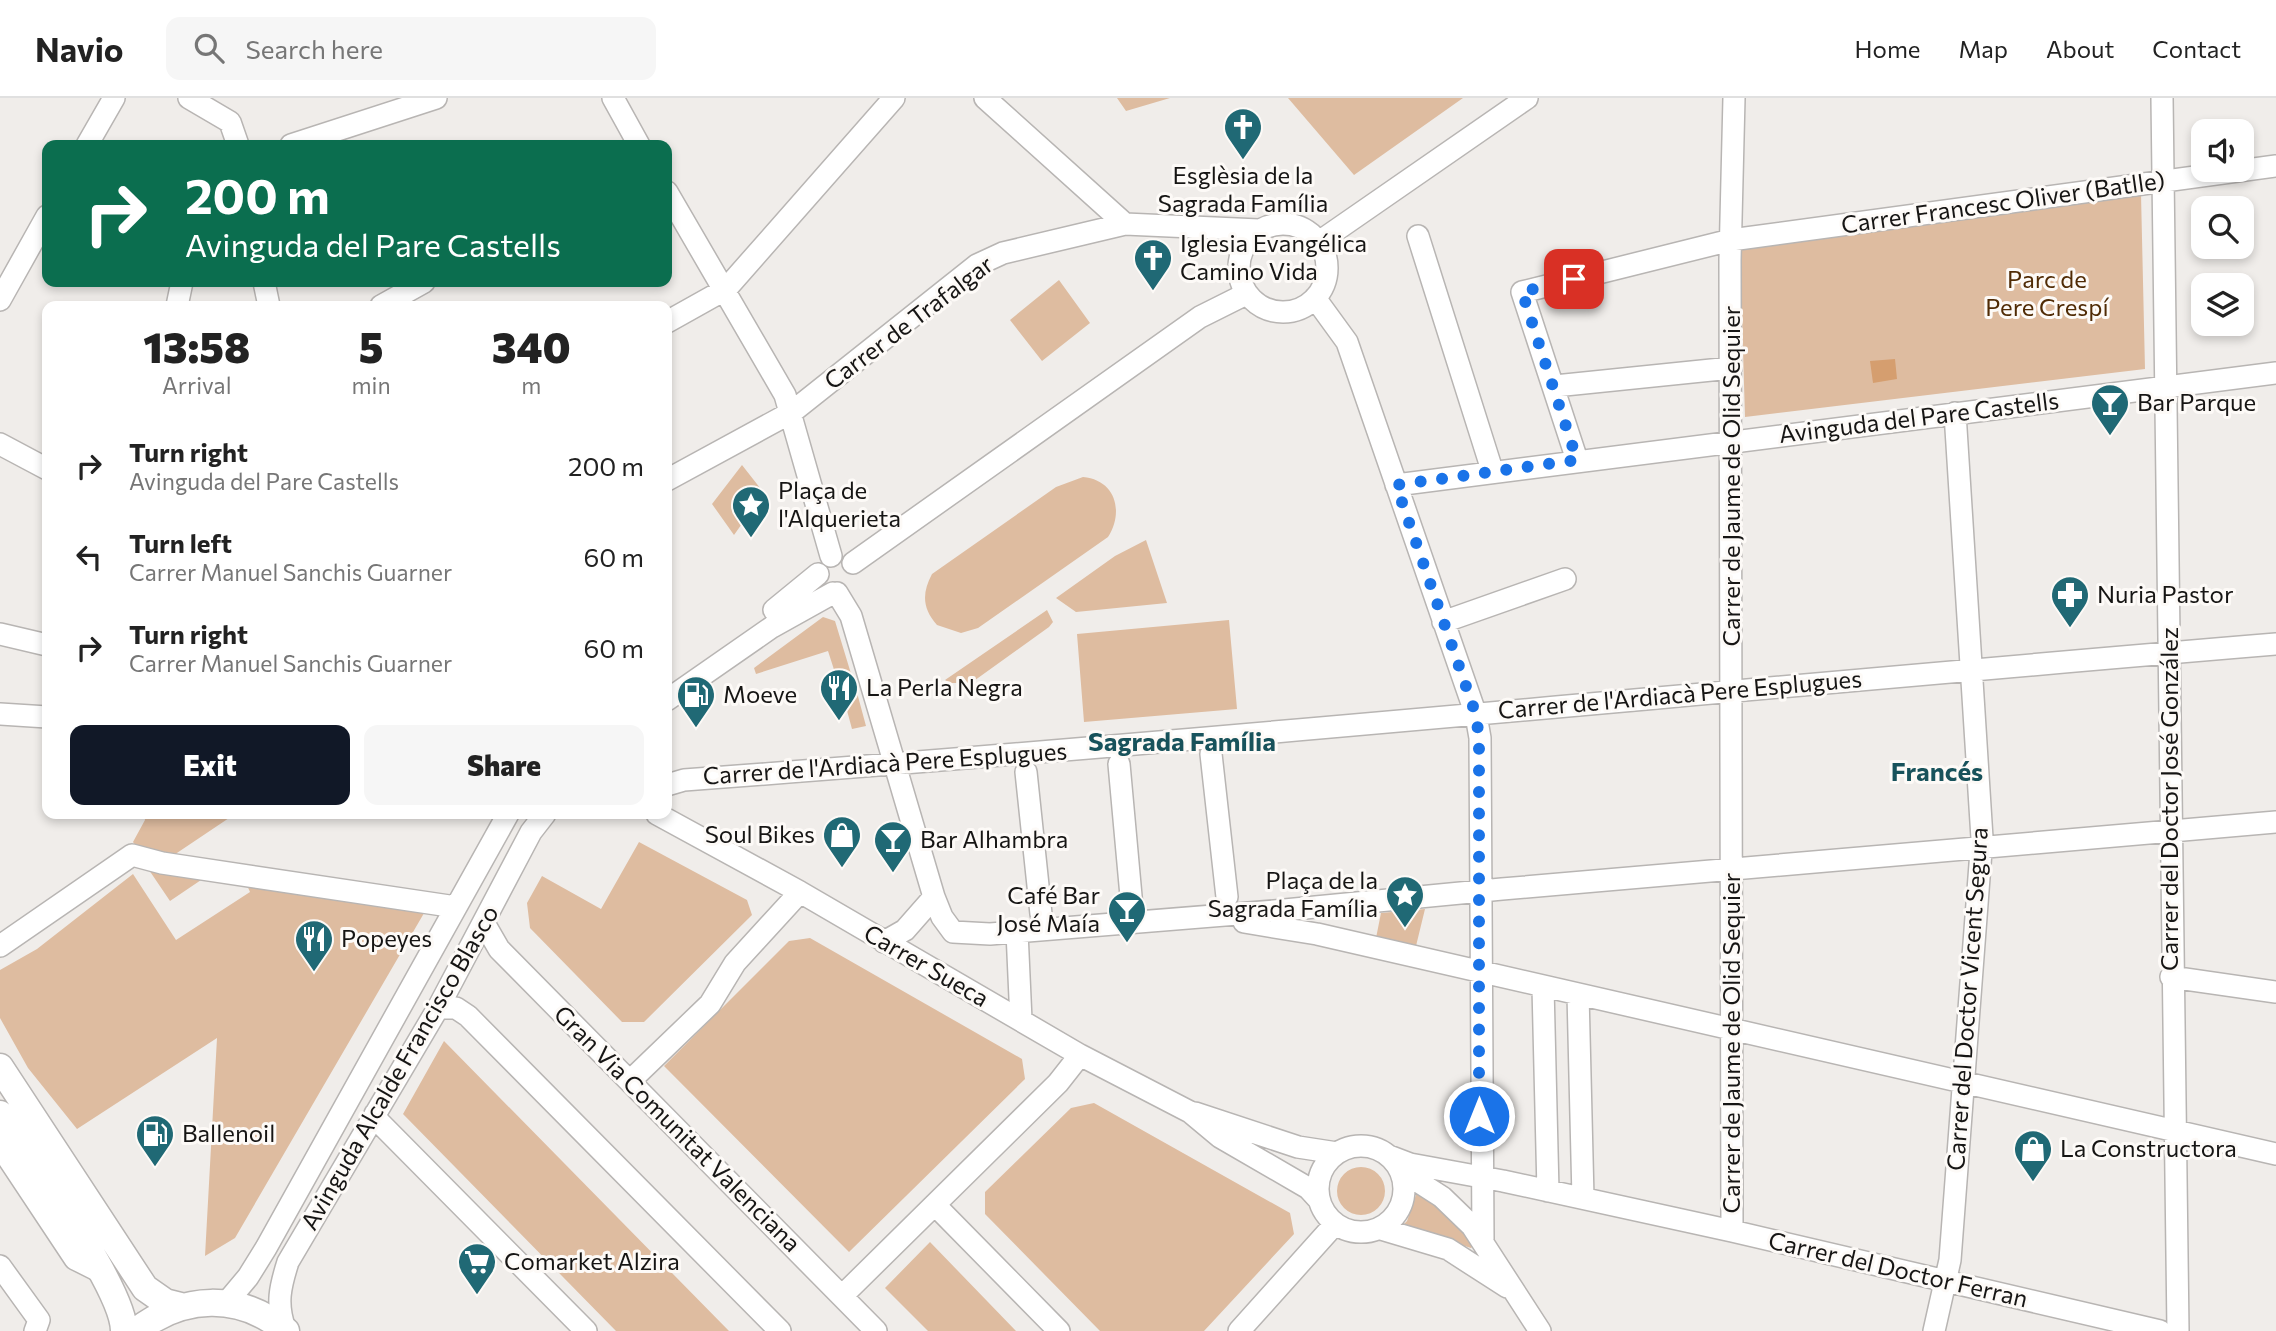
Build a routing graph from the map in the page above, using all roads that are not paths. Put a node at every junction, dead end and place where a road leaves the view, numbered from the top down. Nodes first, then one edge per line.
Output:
1 (114, 98) edge
2 (189, 98) edge
3 (436, 98) edge
4 (894, 98) edge
5 (985, 98) edge
6 (1527, 98) edge
7 (1734, 98) edge
8 (2162, 98) edge
9 (623, 102) edge
10 (90, 140) edge
11 (236, 140) edge
12 (306, 140) edge
13 (637, 140) edge
14 (2276, 166) edge
15 (2164, 181) junction
16 (672, 200) edge
17 (1125, 224) junction
18 (42, 225) edge
19 (1213, 229) junction
20 (1259, 230) junction
21 (1418, 236) dead end
22 (1731, 240) junction
23 (1319, 242) junction
24 (1242, 249) junction
25 (415, 287) edge
26 (726, 289) junction
27 (1246, 293) junction
28 (1315, 299) junction
29 (0, 300) edge
30 (390, 301) edge
31 (672, 319) edge
32 (1731, 368) junction
33 (2276, 373) edge
34 (1555, 386) junction
35 (2166, 389) junction
36 (792, 412) junction
37 (1955, 413) junction
38 (1732, 440) junction
39 (0, 443) edge
40 (1577, 460) junction
41 (42, 466) edge
42 (1492, 470) junction
43 (672, 477) edge
44 (1396, 485) junction
45 (831, 556) junction
46 (853, 563) junction
47 (818, 574) junction
48 (1565, 579) dead end
49 (835, 593) junction
50 (1443, 622) junction
51 (0, 634) edge
52 (42, 644) edge
53 (2276, 644) edge
54 (2169, 653) junction
55 (1969, 668) junction
56 (672, 681) edge
57 (1732, 690) junction
58 (672, 696) edge
59 (0, 715) edge
60 (1476, 715) junction
61 (42, 717) edge
62 (1211, 754) dead end
63 (1119, 764) dead end
64 (895, 765) junction
65 (1026, 772) dead end
66 (672, 784) edge
67 (505, 819) edge
68 (541, 819) edge
69 (668, 819) edge
70 (2276, 822) edge
71 (2171, 832) junction
72 (1981, 849) junction
73 (1732, 869) junction
74 (1480, 891) junction
75 (800, 892) junction
76 (934, 897) junction
77 (1227, 897) dead end
78 (456, 907) junction
79 (1132, 907) dead end
80 (1041, 914) dead end
81 (1209, 916) junction
82 (484, 923) junction
83 (1017, 932) junction
84 (884, 942) junction
85 (0, 946) edge
86 (1480, 973) junction
87 (2171, 977) junction
88 (1543, 987) junction
89 (2276, 992) edge
90 (1578, 995) junction
91 (438, 1008) junction
92 (1021, 1020) junction
93 (1733, 1029) junction
94 (1080, 1055) junction
95 (0, 1067) edge
96 (629, 1080) junction
97 (1964, 1083) junction
98 (1545, 1088) junction
99 (1581, 1088) junction
100 (1190, 1112) junction
101 (0, 1114) edge
102 (375, 1114) junction
103 (2174, 1133) junction
104 (0, 1146) edge
105 (1337, 1153) junction
106 (2276, 1154) edge
107 (1395, 1163) junction
108 (1481, 1177) junction
109 (1548, 1191) junction
110 (1583, 1198) junction
111 (1319, 1200) junction
112 (935, 1205) junction
113 (1335, 1224) junction
114 (1381, 1228) junction
115 (1732, 1231) junction
116 (1482, 1239) junction
117 (0, 1266) edge
118 (101, 1272) junction
119 (1947, 1282) junction
120 (1512, 1290) junction
121 (842, 1296) junction
122 (227, 1303) junction
123 (181, 1306) junction
124 (286, 1330) edge
125 (35, 1331) edge
126 (124, 1331) edge
127 (136, 1331) edge
128 (586, 1331) edge
129 (780, 1331) edge
130 (876, 1331) edge
131 (1059, 1331) edge
132 (1239, 1331) edge
133 (1540, 1331) edge
134 (1934, 1331) edge
135 (2160, 1331) edge
136 (2178, 1331) edge

1 - 10 street
2 - 11 street
3 - 12 street
4 - 26 street
5 - 17 street
6 - 23 street
7 - 22 street, Carrer de Jaume de Olid Sequier
8 - 15 street, Carrer del Doctor José González
9 - 13 street
14 - 15 street, Carrer Francesc Oliver (Batlle)
15 - 22 street, Carrer Francesc Oliver (Batlle)
15 - 35 street, Carrer del Doctor José González
16 - 26 street
17 - 19 street, Carrer de Trafalgar
17 - 36 street, Carrer de Trafalgar
18 - 29 street
19 - 20 street, Carrer de Trafalgar
19 - 24 street
20 - 23 street
20 - 24 street
21 - 42 street
22 - 32 street, Carrer de Jaume de Olid Sequier
22 - 34 street, Carrer Francesc Oliver (Batlle)
23 - 28 street
24 - 27 street
25 - 30 street
26 - 31 street
26 - 36 street
27 - 28 street
27 - 46 street
28 - 44 street
32 - 34 street
32 - 38 street, Carrer de Jaume de Olid Sequier
33 - 35 street, Avinguda del Pare Castells
34 - 40 street
35 - 37 street, Avinguda del Pare Castells
35 - 54 street, Carrer del Doctor José González
36 - 43 street, Carrer de Trafalgar
36 - 45 street
37 - 38 street, Avinguda del Pare Castells
37 - 55 street, Carrer del Doctor Vicent Segura
38 - 40 street, Avinguda del Pare Castells
38 - 57 street, Carrer de Jaume de Olid Sequier
39 - 41 street
40 - 42 street, Avinguda del Pare Castells
42 - 44 street, Avinguda del Pare Castells
44 - 50 street
45 - 46 street
45 - 47 street
46 - 49 street
47 - 49 street
47 - 56 street
48 - 50 street
49 - 58 street
49 - 64 street
50 - 60 street
51 - 52 street
53 - 54 street, Carrer de l'Ardiacà Pere Esplugues
54 - 55 street, Carrer de l'Ardiacà Pere Esplugues
54 - 71 street, Carrer del Doctor José González
55 - 57 street, Carrer de l'Ardiacà Pere Esplugues
55 - 72 street, Carrer del Doctor Vicent Segura
57 - 60 street, Carrer de l'Ardiacà Pere Esplugues
57 - 73 street, Carrer de Jaume de Olid Sequier
59 - 61 street
60 - 64 street, Carrer de l'Ardiacà Pere Esplugues
60 - 74 street
62 - 77 street
63 - 79 street
64 - 66 street, Carrer de l'Ardiacà Pere Esplugues
64 - 76 street
65 - 80 street
67 - 78 street, Avinguda Alcalde Francisco Blasco
68 - 82 street, Avinguda Alcalde Francisco Blasco
69 - 75 street, Carrer Sueca
70 - 71 street
71 - 72 street
71 - 87 street, Carrer del Doctor José González
72 - 73 street
72 - 97 street, Carrer del Doctor Vicent Segura
73 - 74 street
73 - 93 street, Carrer de Jaume de Olid Sequier
74 - 81 street
74 - 86 street
75 - 84 street, Carrer Sueca
75 - 96 street
76 - 83 street
76 - 84 street
78 - 85 street
78 - 122 street, Avinguda Alcalde Francisco Blasco
81 - 83 street
81 - 86 street
82 - 91 street, Avinguda Alcalde Francisco Blasco
82 - 96 street, Gran Via Comunitat Valenciana
83 - 92 street
84 - 92 street, Carrer Sueca
86 - 88 street
86 - 108 street
87 - 89 street
87 - 103 street, Carrer del Doctor José González
88 - 90 street
88 - 98 street
90 - 93 street
90 - 99 street
91 - 102 street, Avinguda Alcalde Francisco Blasco
91 - 129 street
92 - 94 street, Carrer Sueca
93 - 97 street
93 - 115 street, Carrer de Jaume de Olid Sequier
94 - 100 street, Carrer Sueca
94 - 112 street
95 - 123 main road
96 - 121 street, Gran Via Comunitat Valenciana
97 - 103 street
97 - 119 street, Carrer del Doctor Vicent Segura
98 - 99 street
98 - 109 street
99 - 110 street
100 - 105 street, Carrer Sueca
100 - 111 street, Carrer Sueca
101 - 118 main road
102 - 124 street, Avinguda Alcalde Francisco Blasco
102 - 128 street
103 - 106 street
103 - 136 street, Carrer del Doctor José González
104 - 118 street
105 - 107 street
105 - 111 street
107 - 108 street, Carrer del Doctor Ferran
107 - 114 street
107 - 116 street
108 - 109 street, Carrer del Doctor Ferran
108 - 116 street
109 - 110 street, Carrer del Doctor Ferran
110 - 115 street, Carrer del Doctor Ferran
111 - 113 street
112 - 121 street
112 - 131 street
113 - 114 street
113 - 132 street
114 - 120 street
115 - 119 street, Carrer del Doctor Ferran
116 - 120 street
117 - 125 street
118 - 126 main road
119 - 134 street, Carrer del Doctor Vicent Segura
119 - 135 street, Carrer del Doctor Ferran
120 - 133 street
121 - 130 street, Gran Via Comunitat Valenciana
122 - 123 main road
122 - 124 main road
123 - 127 main road

